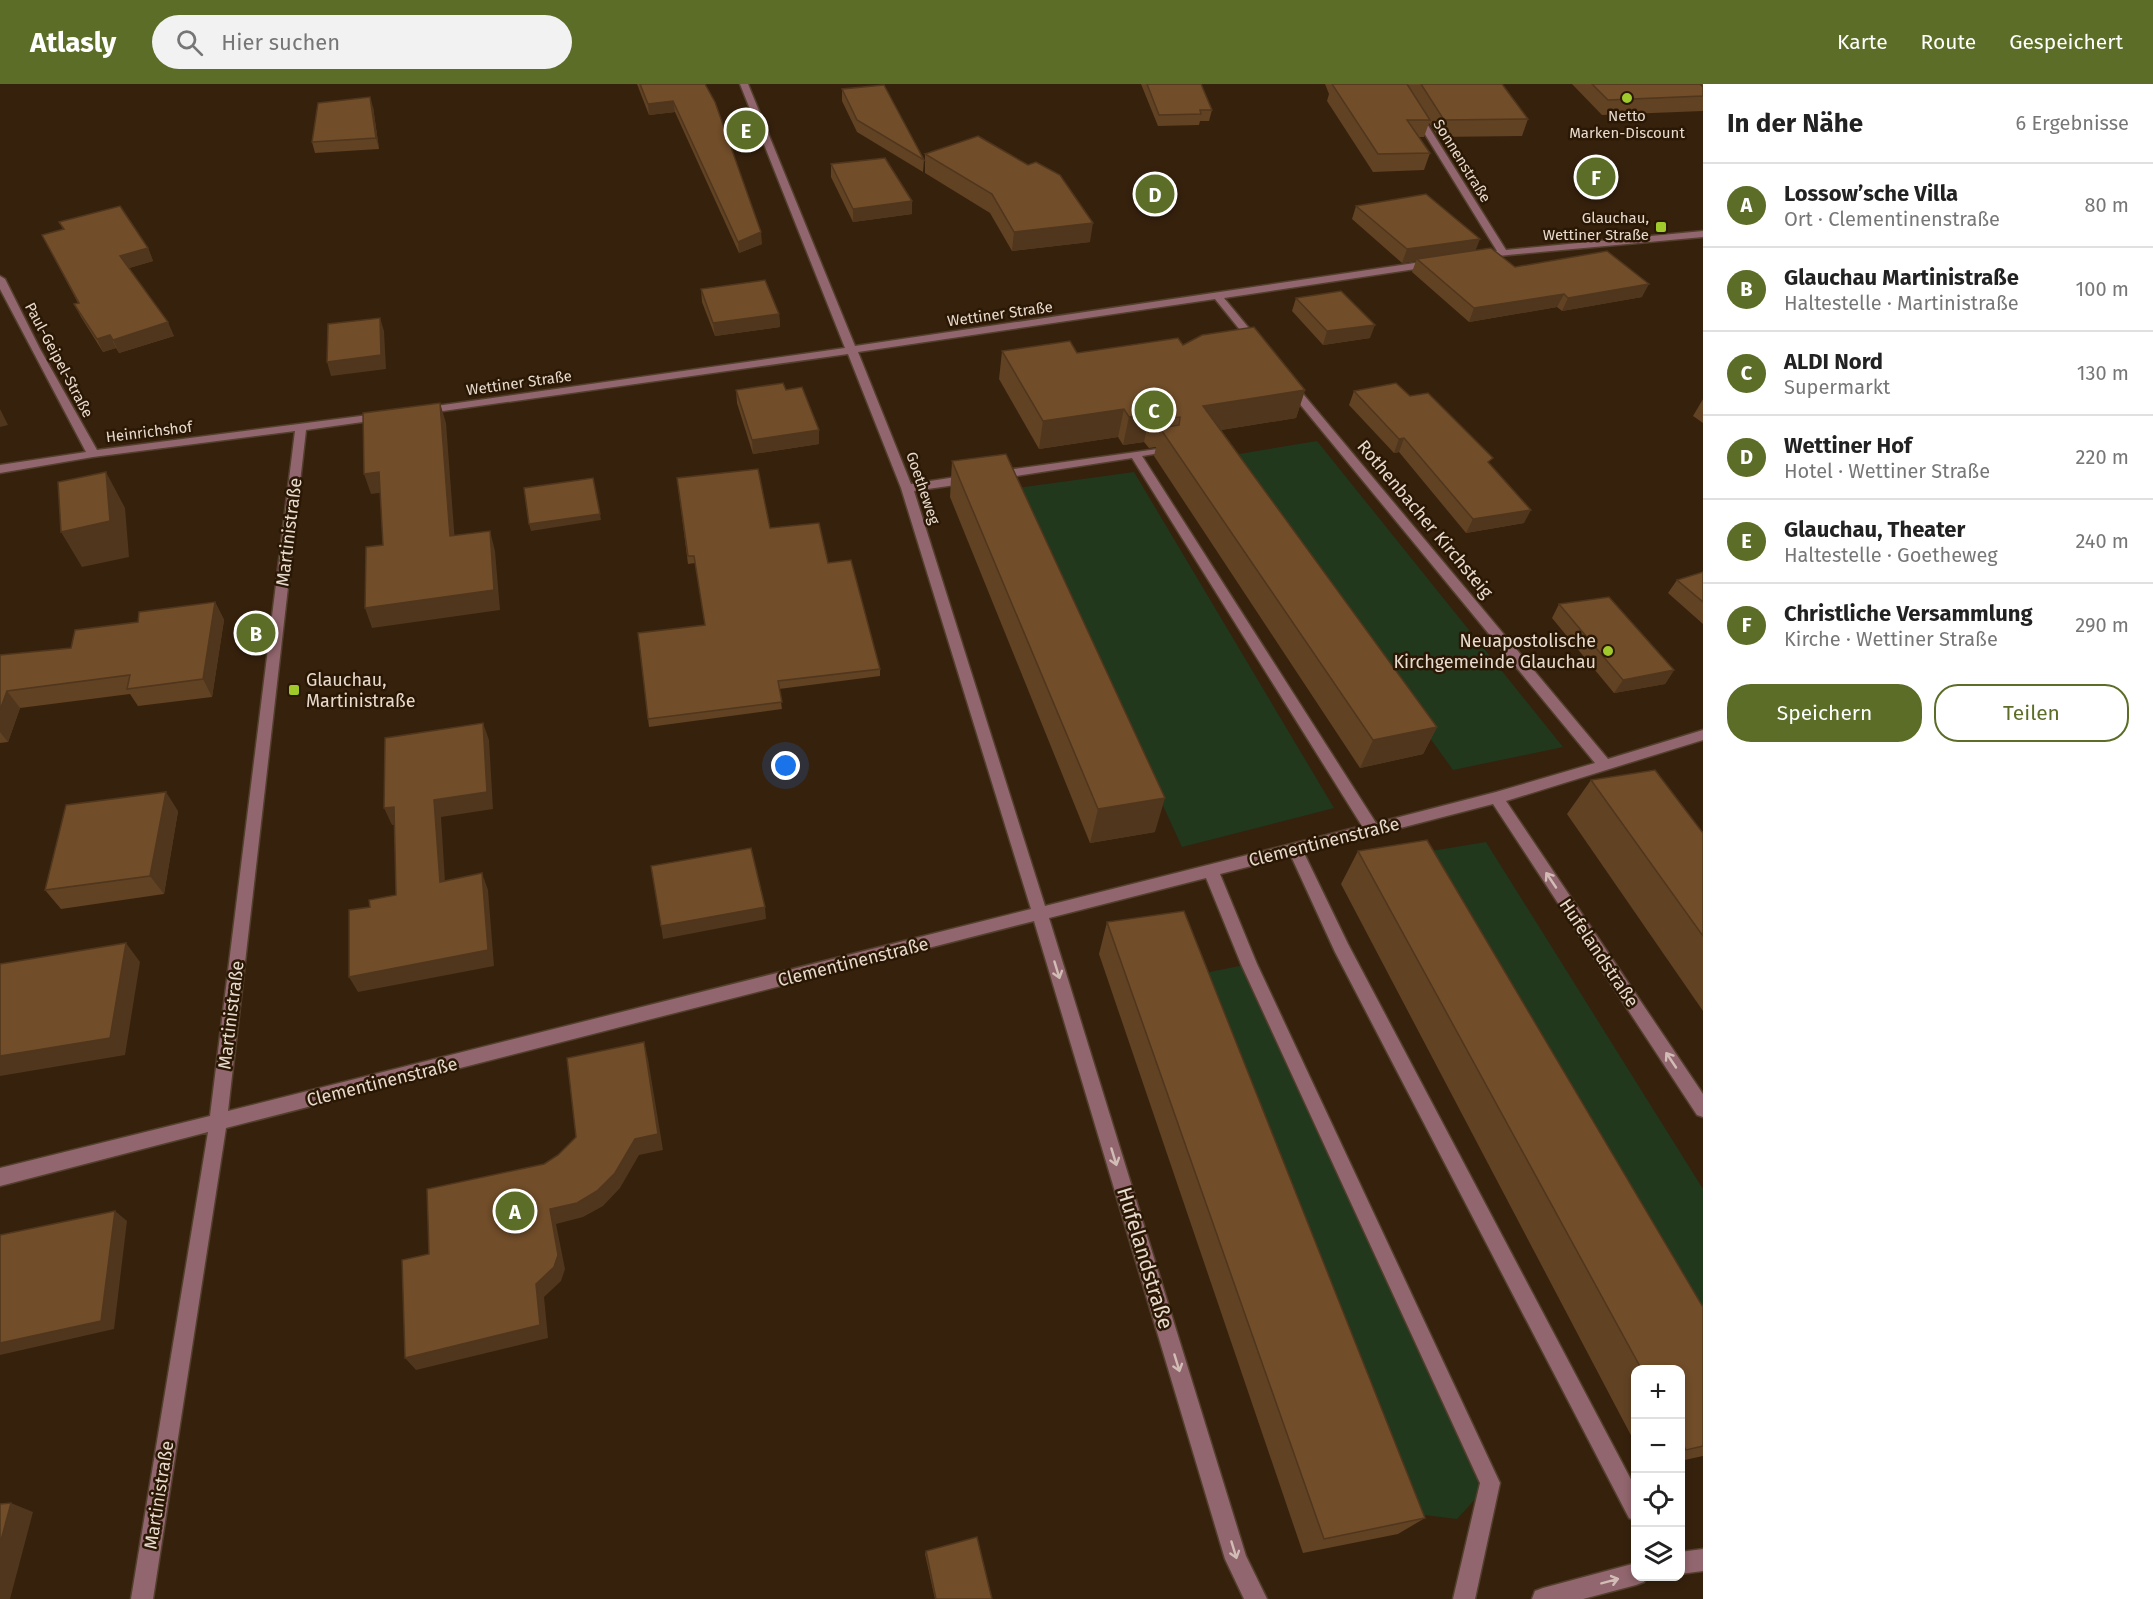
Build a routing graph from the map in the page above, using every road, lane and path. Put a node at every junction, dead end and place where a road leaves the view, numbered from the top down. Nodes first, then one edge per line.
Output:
1 (744, 84) edge
2 (1398, 84) edge
3 (1703, 234) edge
4 (1503, 253) junction
5 (1470, 258) edge
6 (1448, 261) edge
7 (0, 279) edge
8 (1217, 296) junction
9 (853, 350) junction
10 (1262, 351) edge
11 (1278, 369) edge
12 (301, 428) junction
13 (1168, 449) edge
14 (93, 454) junction
15 (1135, 454) junction
16 (0, 469) edge
17 (907, 488) junction
18 (1703, 735) edge
19 (1605, 765) junction
20 (1496, 798) junction
21 (1372, 830) junction
22 (1294, 849) junction
23 (1210, 871) junction
24 (1040, 914) junction
25 (1703, 1109) edge
26 (218, 1124) junction
27 (0, 1177) edge
28 (1631, 1503) edge
29 (1703, 1560) edge
30 (1685, 1562) edge
31 (1631, 1575) edge
32 (142, 1599) edge
33 (1256, 1599) edge
34 (1464, 1599) edge
35 (1543, 1599) edge

1 - 9 street, Goetheweg
2 - 4 street, Sonnenstraße
3 - 4 street
4 - 5 street
6 - 8 street, Wettiner Straße
7 - 14 street, Paul-Geipel-Straße
8 - 9 street, Wettiner Straße
8 - 10 street
9 - 12 street, Wettiner Straße
9 - 17 street, Goetheweg
11 - 19 street, Rothenbacher Kirchsteig
12 - 14 street, Heinrichshof
12 - 26 street, Martinistraße
13 - 15 street
14 - 16 street, Heinrichshof
15 - 17 street
15 - 21 street
17 - 24 street, Goetheweg
18 - 19 street, Clementinenstraße
19 - 20 street, Clementinenstraße
20 - 21 street, Clementinenstraße
25 -> 20 street, Hufelandstraße
21 - 22 street, Clementinenstraße
22 - 23 street, Clementinenstraße
22 - 28 street
23 - 24 street, Clementinenstraße
23 - 34 street
24 - 26 street, Clementinenstraße
24 -> 33 street, Hufelandstraße
26 - 27 street, Clementinenstraße
26 - 32 street, Martinistraße
29 - 30 street
35 -> 31 street

